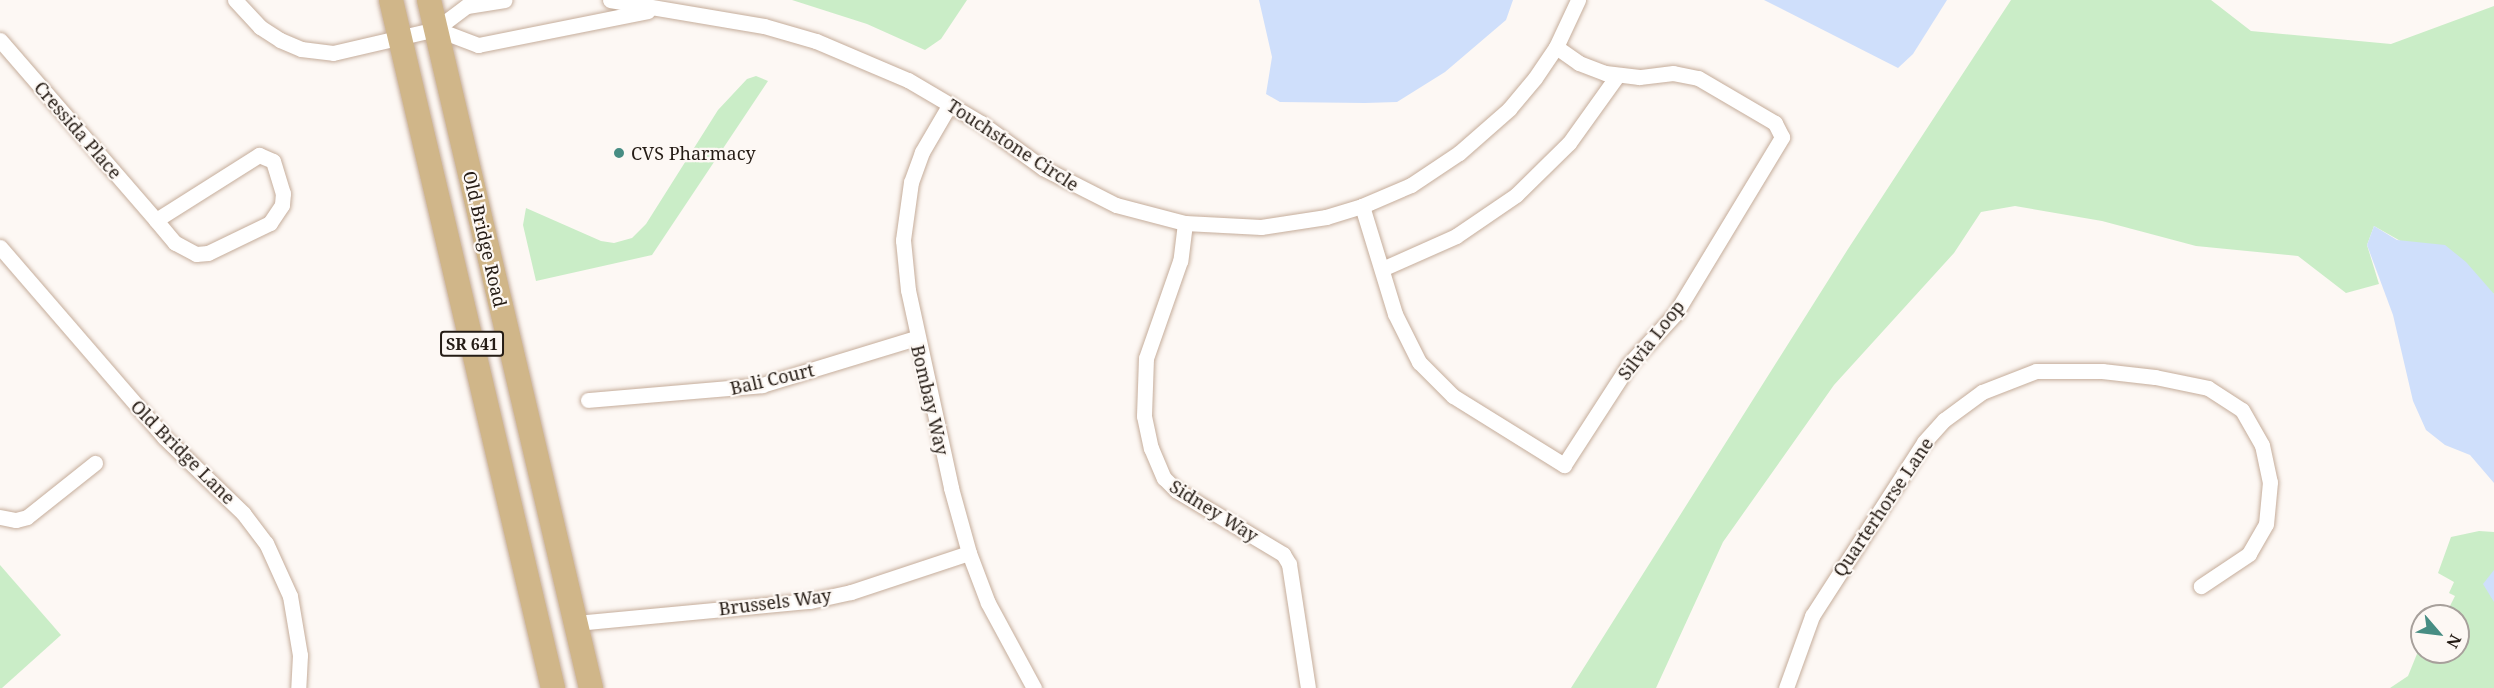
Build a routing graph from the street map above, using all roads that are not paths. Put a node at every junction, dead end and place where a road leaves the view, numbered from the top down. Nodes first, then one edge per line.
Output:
1 (235, 0) edge
2 (391, 0) edge
3 (429, 0) edge
4 (506, 0) edge
5 (610, 0) edge
6 (1578, 0) edge
7 (653, 10) junction
8 (436, 29) junction
9 (399, 37) junction
10 (0, 40) edge
11 (1556, 47) junction
12 (1617, 76) junction
13 (950, 104) junction
14 (1362, 206) junction
15 (156, 220) junction
16 (1185, 222) junction
17 (0, 247) edge
18 (1382, 269) junction
19 (916, 338) junction
20 (588, 400) dead end
21 (94, 463) dead end
22 (0, 517) edge
23 (969, 553) junction
24 (2202, 586) dead end
25 (576, 623) junction
26 (298, 688) edge
27 (553, 688) edge
28 (591, 688) edge
29 (1034, 688) edge
30 (1308, 688) edge
31 (1786, 688) edge

1 - 9 street
2 - 9 main road, Old Bridge Road / SR 641
3 - 8 main road, Old Bridge Road / SR 641
4 - 8 street
5 - 7 street, Touchstone Circle
6 - 11 street, Touchstone Circle
7 - 8 street, Touchstone Circle
7 - 13 street, Touchstone Circle
8 - 9 street
8 - 25 main road, Old Bridge Road / SR 641
9 - 27 main road, Old Bridge Road / SR 641
10 - 15 street, Cressida Place
11 - 12 street, Silvia Loop
11 - 14 street, Touchstone Circle
12 - 18 street
12 - 18 street, Silvia Loop
13 - 16 street, Touchstone Circle
13 - 19 street, Bombay Way
14 - 16 street, Touchstone Circle
14 - 18 street, Silvia Loop
15 - 15 street, Cressida Place
16 - 30 street, Sidney Way
17 - 26 street, Old Bridge Lane
19 - 20 street, Bali Court
19 - 23 street, Bombay Way
21 - 22 street
23 - 25 street, Brussels Way
23 - 29 street, Bombay Way
24 - 31 street, Quarterhorse Lane
25 - 28 main road, Old Bridge Road / SR 641

